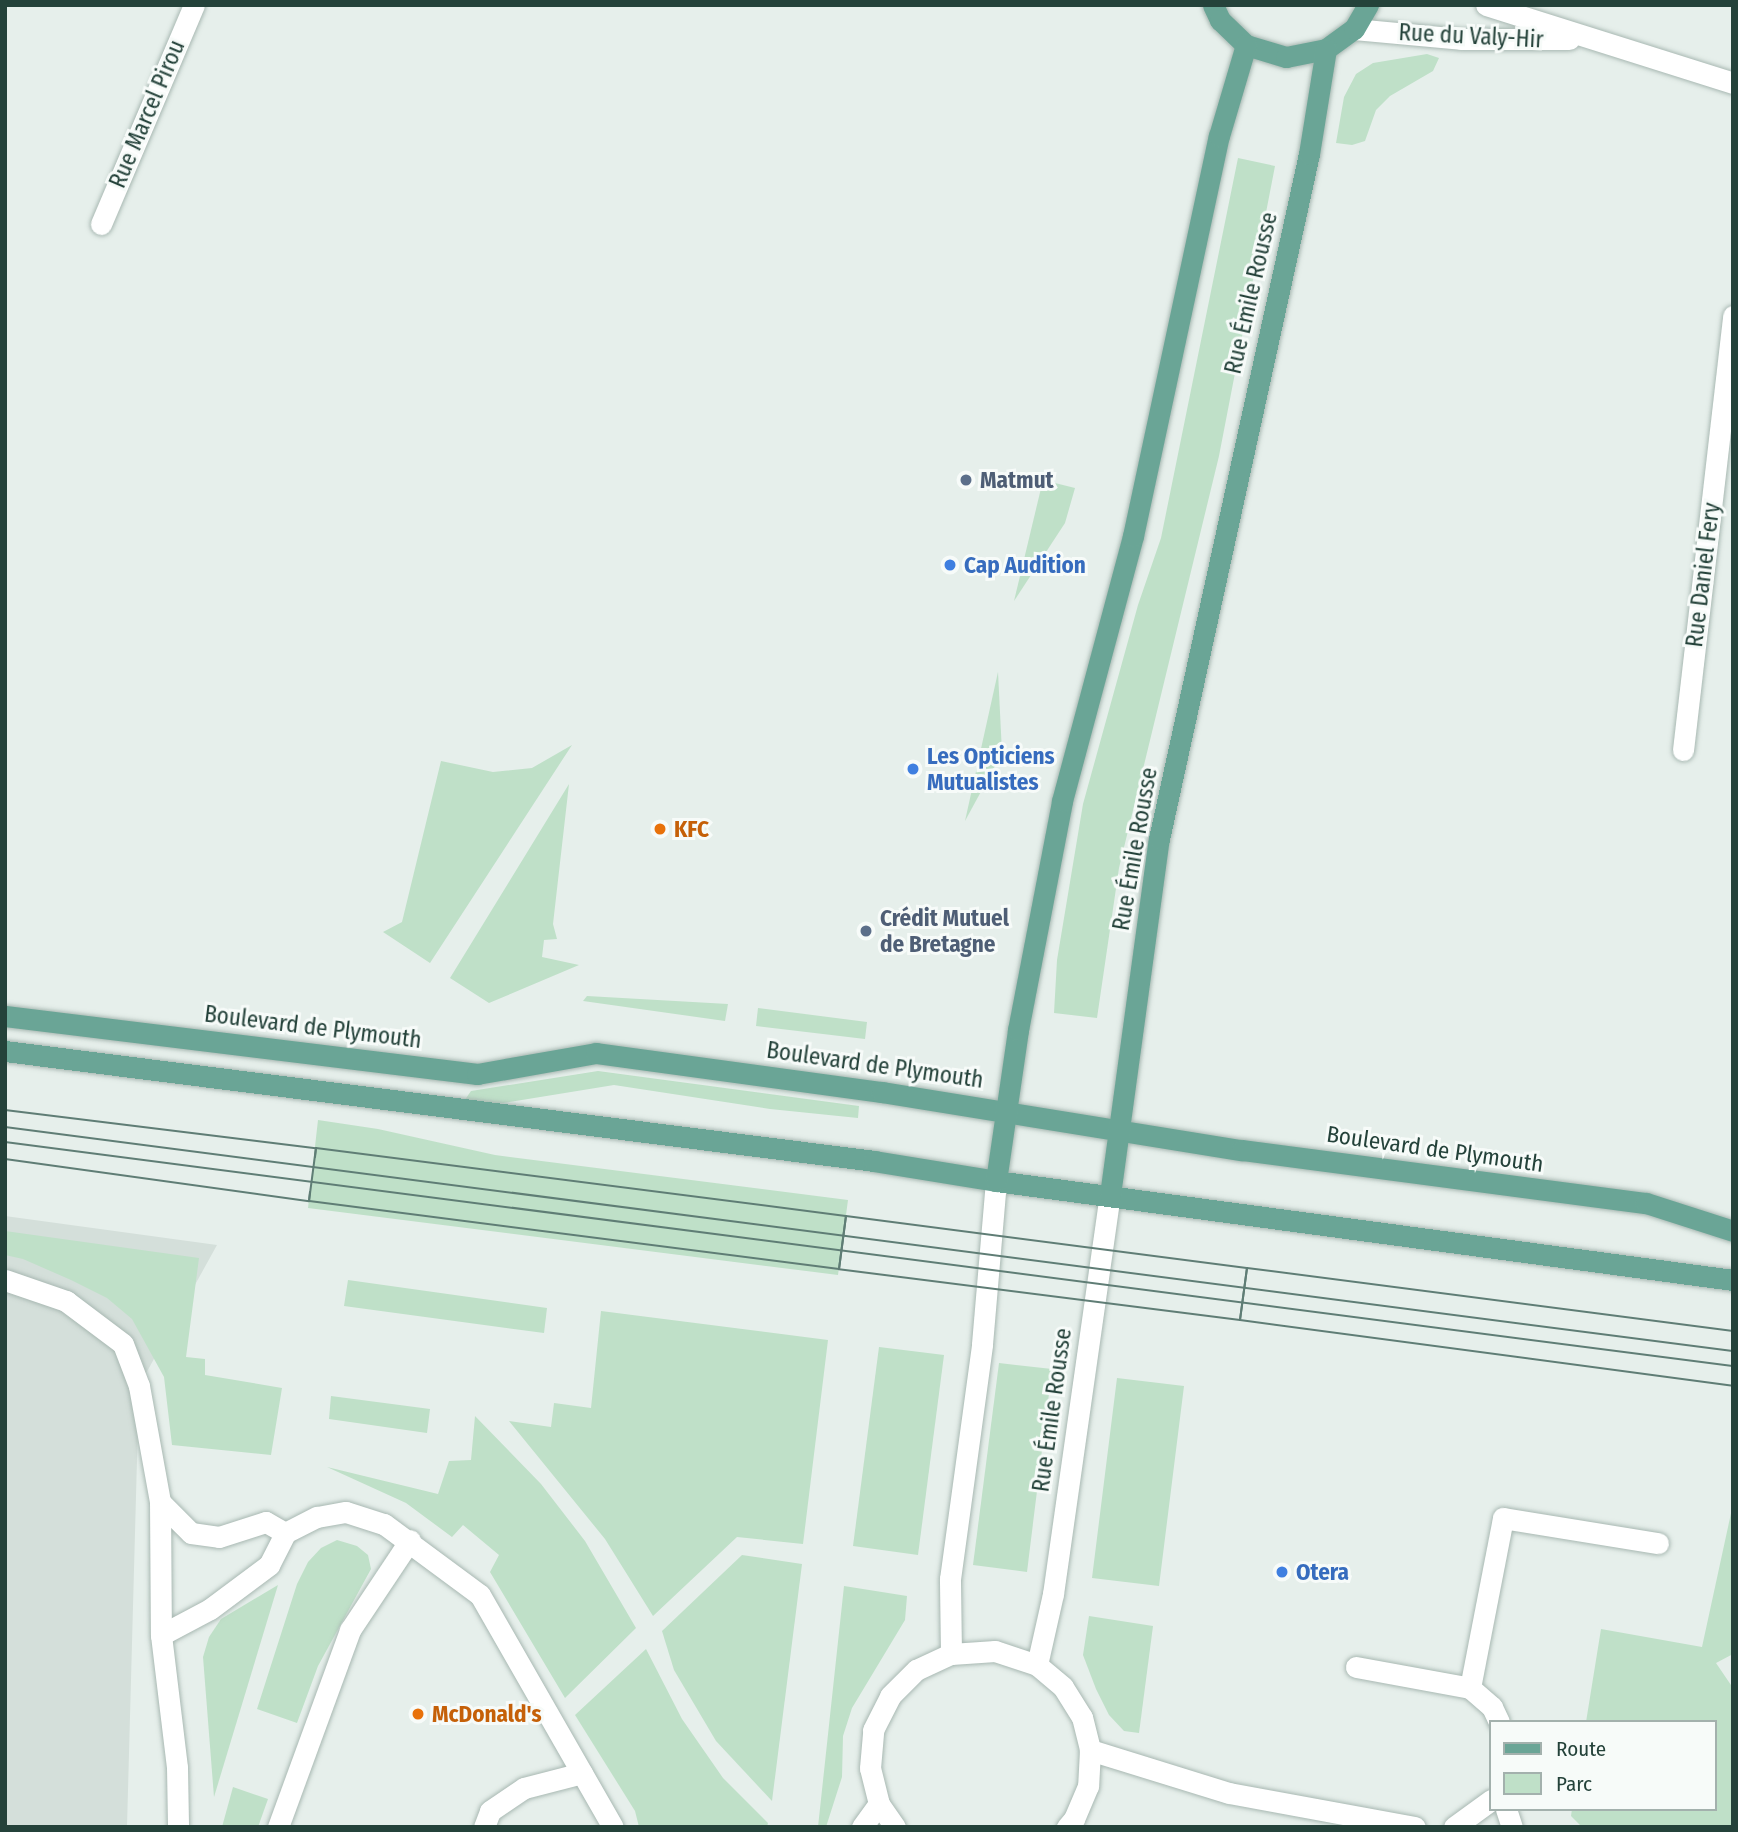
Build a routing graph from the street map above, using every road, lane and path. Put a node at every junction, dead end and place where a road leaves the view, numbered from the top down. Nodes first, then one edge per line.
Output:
1 (194, 5) edge
2 (1213, 5) edge
3 (1368, 5) edge
4 (1486, 5) edge
5 (1354, 29) junction
6 (1588, 40) junction
7 (1246, 45) junction
8 (1326, 48) junction
9 (1733, 83) edge
10 (101, 224) dead end
11 (1733, 316) edge
12 (1683, 750) dead end
13 (5, 1017) edge
14 (5, 1051) edge
15 (1007, 1110) junction
16 (1117, 1131) junction
17 (996, 1181) junction
18 (1110, 1195) junction
19 (1733, 1231) edge
20 (5, 1280) edge
21 (1733, 1280) edge
22 (160, 1502) junction
23 (285, 1533) junction
24 (410, 1540) junction
25 (1658, 1543) dead end
26 (162, 1635) junction
27 (951, 1654) junction
28 (1037, 1665) junction
29 (1356, 1667) dead end
30 (1470, 1688) junction
31 (1498, 1720) edge
32 (1090, 1750) junction
33 (582, 1773) junction
34 (1490, 1801) edge
35 (879, 1804) junction
36 (178, 1827) edge
37 (278, 1827) edge
38 (484, 1827) edge
39 (613, 1827) edge
40 (862, 1827) edge
41 (895, 1827) edge
42 (1067, 1827) edge
43 (1415, 1827) edge
44 (1454, 1827) edge

1 - 10 street, Rue Marcel Pirou
2 - 7 main road
3 - 5 main road
4 - 6 street, Rue du Valy-Hir
5 - 6 street, Rue du Valy-Hir
5 - 8 main road
6 - 9 street, Rue du Valy-Hir
7 - 8 main road
7 - 15 main road
8 - 16 main road, Rue Émile Rousse
11 - 12 street, Rue Daniel Fery
13 - 15 main road, Boulevard de Plymouth
14 - 17 main road
15 - 16 main road, Boulevard de Plymouth
15 - 17 main road
16 - 18 main road, Rue Émile Rousse
16 - 19 main road, Boulevard de Plymouth
17 - 18 main road
17 - 27 street
18 - 21 main road
18 - 28 street, Rue Émile Rousse
20 - 22 street
22 - 23 street
22 - 26 street
23 - 24 street
23 - 26 street
24 - 33 street
24 - 37 street
25 - 30 street
26 - 36 street
27 - 28 street
27 - 35 street
28 - 32 street
29 - 30 street
30 - 31 street
32 - 42 street
32 - 43 street
33 - 38 street
33 - 39 street
34 - 44 street
35 - 40 street
35 - 41 street

